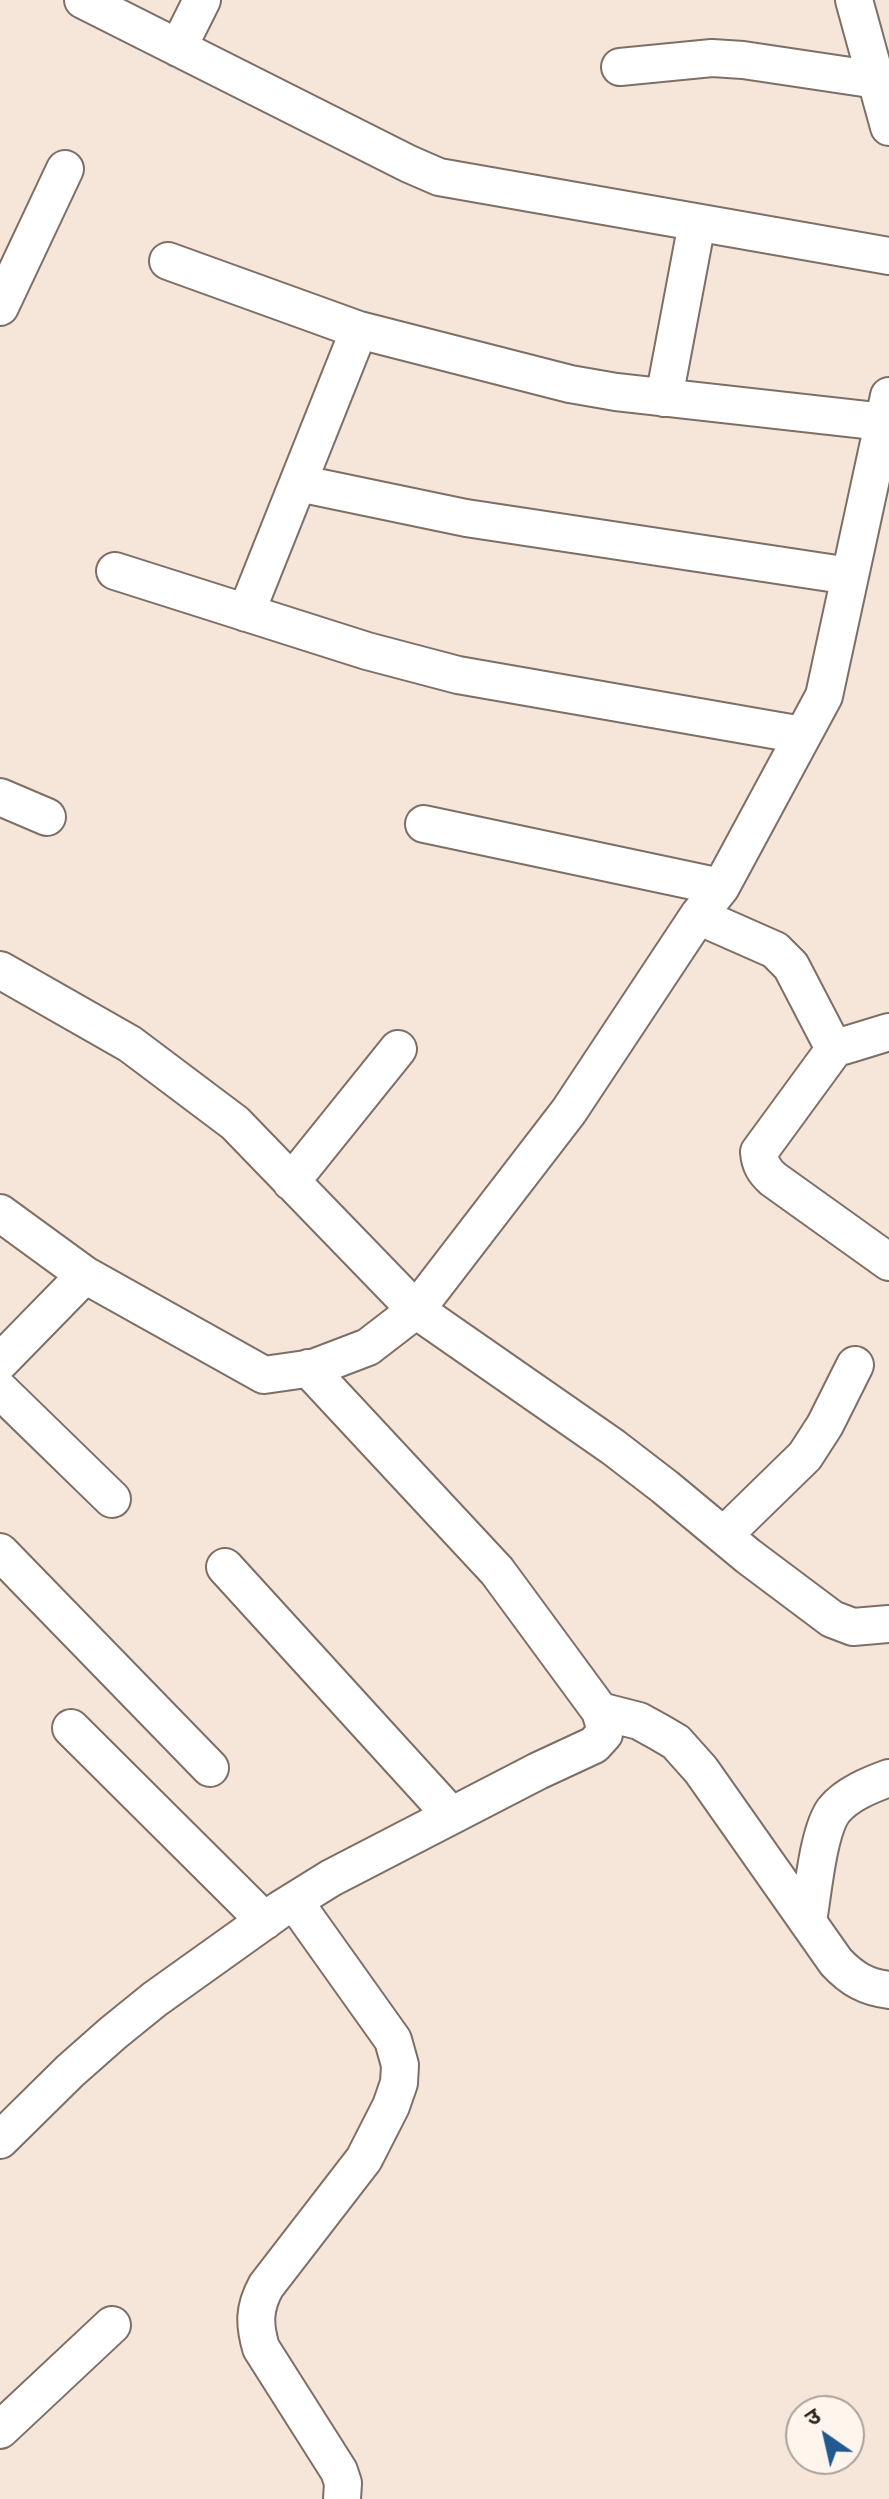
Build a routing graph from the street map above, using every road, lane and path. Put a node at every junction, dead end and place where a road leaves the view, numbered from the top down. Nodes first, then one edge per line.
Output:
1 (83, 0) edge
2 (202, 0) edge
3 (854, 0) edge
4 (178, 48) junction
5 (620, 67) dead end
6 (877, 80) junction
7 (889, 127) edge
8 (65, 169) dead end
9 (697, 223) junction
10 (889, 256) edge
11 (168, 261) dead end
12 (0, 307) edge
13 (359, 330) junction
14 (664, 398) junction
15 (886, 409) edge
16 (298, 483) junction
17 (877, 510) edge
18 (115, 571) dead end
19 (850, 576) junction
20 (246, 613) junction
21 (802, 735) junction
22 (0, 797) edge
23 (47, 817) dead end
24 (424, 824) dead end
25 (721, 887) junction
26 (698, 916) junction
27 (0, 970) edge
28 (889, 1032) edge
29 (838, 1044) junction
30 (398, 1049) dead end
31 (291, 1182) junction
32 (0, 1213) edge
33 (889, 1262) edge
34 (85, 1275) junction
35 (416, 1310) junction
36 (0, 1362) edge
37 (855, 1365) dead end
38 (308, 1368) junction
39 (0, 1390) edge
40 (112, 1499) dead end
41 (724, 1535) junction
42 (0, 1552) edge
43 (225, 1567) dead end
44 (889, 1624) edge
45 (600, 1711) junction
46 (71, 1728) dead end
47 (210, 1768) dead end
48 (889, 1778) edge
49 (451, 1815) junction
50 (279, 1911) junction
51 (808, 1921) junction
52 (889, 1990) edge
53 (0, 2140) edge
54 (112, 2325) dead end
55 (0, 2430) edge
56 (342, 2499) edge

1 - 4 street
2 - 4 street
3 - 6 street
4 - 9 street
5 - 6 street
6 - 7 street
8 - 12 street
9 - 10 street
9 - 14 street
11 - 13 street
13 - 14 street
13 - 16 street
14 - 15 street
15 - 17 street
16 - 19 street
16 - 20 street
17 - 19 street
18 - 20 street
19 - 21 street
20 - 21 street
21 - 25 street
22 - 23 street
24 - 25 street
25 - 26 street
26 - 29 street
26 - 35 street
27 - 31 street
28 - 29 street
29 - 33 street
30 - 31 street
31 - 35 street
32 - 34 street
34 - 36 street
34 - 38 street
35 - 38 street
35 - 41 street
37 - 41 street
38 - 45 street
39 - 40 street
41 - 44 street
42 - 47 street
43 - 49 street
45 - 49 street
45 - 51 street
46 - 50 street
48 - 51 street
49 - 50 street
50 - 53 street
50 - 56 street
51 - 52 street
54 - 55 street

